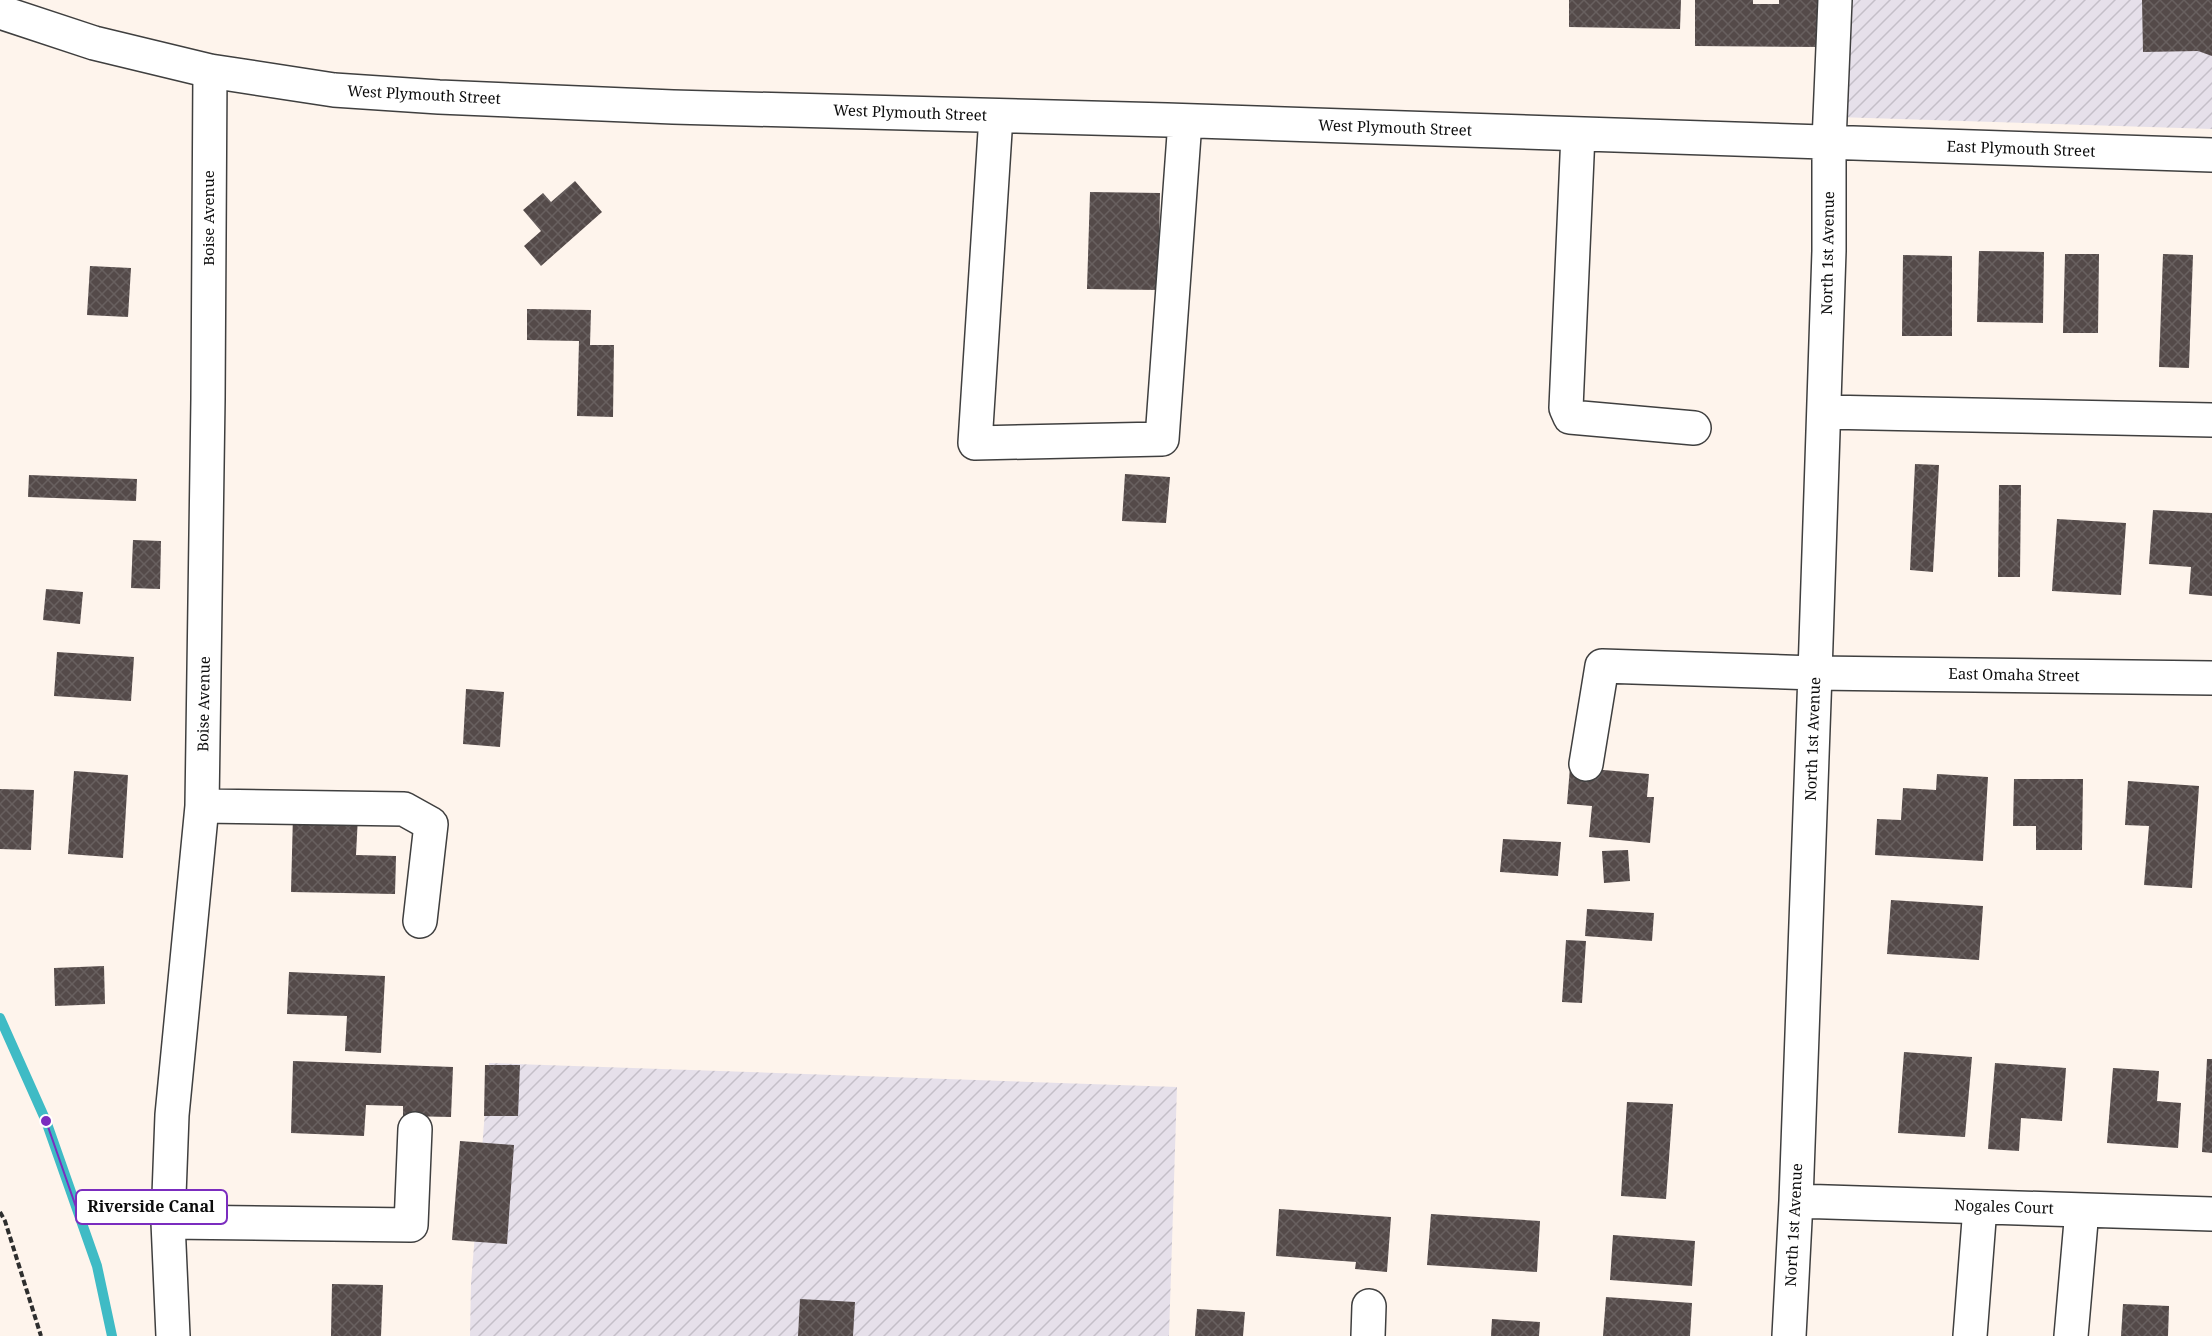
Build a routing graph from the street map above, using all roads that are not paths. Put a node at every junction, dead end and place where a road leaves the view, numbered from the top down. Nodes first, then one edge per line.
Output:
1 (1835, 0) edge
2 (0, 12) edge
3 (210, 71) junction
4 (996, 116) junction
5 (1185, 121) junction
6 (1578, 134) junction
7 (1829, 142) junction
8 (2212, 155) edge
9 (1824, 411) junction
10 (2212, 420) edge
11 (1694, 428) dead end
12 (1815, 673) junction
13 (2212, 678) edge
14 (1586, 764) dead end
15 (202, 806) junction
16 (420, 921) dead end
17 (415, 1129) dead end
18 (1796, 1201) junction
19 (1980, 1207) junction
20 (2082, 1210) junction
21 (2212, 1214) edge
22 (168, 1222) junction
23 (173, 1336) edge
24 (1789, 1336) edge
25 (1971, 1336) edge
26 (2071, 1336) edge

1 - 7 street, North 1st Avenue
2 - 3 street, West Plymouth Street
3 - 4 street, West Plymouth Street
3 - 15 street, Boise Avenue
4 - 5 street, West Plymouth Street
4 - 5 street
5 - 6 street, West Plymouth Street
6 - 7 street, West Plymouth Street
6 - 11 street
7 - 8 street, East Plymouth Street
7 - 9 street, North 1st Avenue
9 - 10 street
9 - 12 street, North 1st Avenue
12 - 13 street, East Omaha Street
12 - 14 street, East Omaha Street
12 - 18 street, North 1st Avenue
15 - 16 street
15 - 22 street, Boise Avenue
17 - 22 street
18 - 19 street, Nogales Court
18 - 24 street, North 1st Avenue
19 - 20 street, Nogales Court
19 - 25 street
20 - 21 street, Nogales Court
20 - 26 street
22 - 23 street, Boise Avenue

